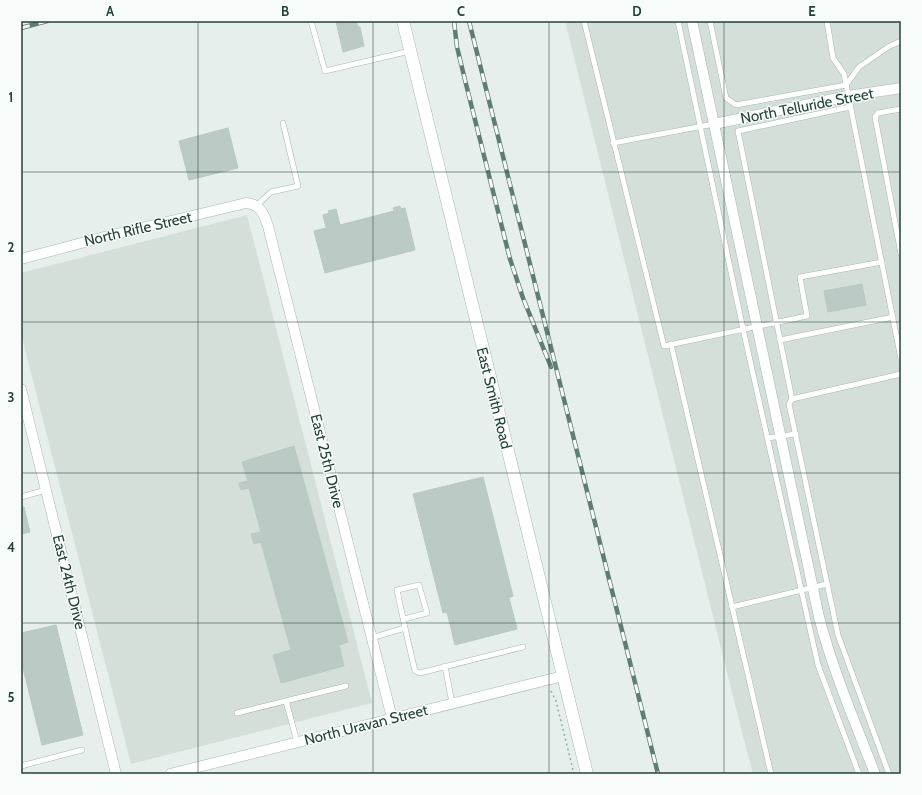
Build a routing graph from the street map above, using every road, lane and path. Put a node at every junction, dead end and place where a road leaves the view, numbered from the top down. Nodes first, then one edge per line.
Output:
1 (311, 21) edge
2 (403, 21) edge
3 (584, 21) edge
4 (678, 21) edge
5 (692, 21) edge
6 (710, 21) edge
7 (827, 21) edge
8 (901, 41) edge
9 (410, 51) junction
10 (846, 85) junction
11 (901, 88) edge
12 (848, 96) junction
13 (850, 108) junction
14 (901, 109) edge
15 (283, 123) dead end
16 (714, 124) junction
17 (700, 126) junction
18 (613, 142) junction
19 (256, 206) junction
20 (901, 254) edge
21 (21, 259) edge
22 (882, 262) junction
23 (893, 317) junction
24 (776, 322) junction
25 (757, 327) junction
26 (743, 329) junction
27 (780, 340) junction
28 (671, 344) junction
29 (901, 359) edge
30 (901, 374) edge
31 (21, 389) edge
32 (792, 399) junction
33 (23, 408) edge
34 (796, 434) junction
35 (780, 436) junction
36 (767, 438) junction
37 (46, 490) junction
38 (21, 497) edge
39 (828, 584) junction
40 (813, 588) junction
41 (801, 590) junction
42 (732, 607) junction
43 (404, 618) junction
44 (405, 628) junction
45 (371, 638) junction
46 (523, 647) dead end
47 (445, 666) junction
48 (562, 676) junction
49 (346, 686) dead end
50 (552, 691) dead end
51 (286, 700) junction
52 (452, 704) junction
53 (237, 713) dead end
54 (392, 718) junction
55 (297, 742) junction
56 (82, 750) dead end
57 (21, 766) edge
58 (116, 774) edge
59 (173, 774) edge
60 (574, 774) edge
61 (587, 774) edge
62 (771, 774) edge
63 (859, 774) edge
64 (875, 774) edge
65 (889, 774) edge

1 - 9 lane
2 - 9 street, East Smith Road
3 - 18 lane
4 - 17 lane
5 - 16 street
6 - 10 lane
7 - 10 lane
8 - 10 lane
9 - 48 street, East Smith Road
10 - 12 lane
11 - 12 street, North Telluride Street
12 - 13 lane
12 - 16 street, North Telluride Street
13 - 22 lane
13 - 24 lane
14 - 20 lane
15 - 19 lane
16 - 17 lane
16 - 25 street
17 - 18 lane
17 - 26 lane
18 - 28 lane
19 - 21 street, North Rifle Street
19 - 45 street, East 25th Drive
22 - 23 lane
22 - 24 lane
23 - 27 lane
23 - 29 lane
24 - 25 lane
24 - 27 lane
25 - 26 lane
25 - 35 street
26 - 28 lane
26 - 36 lane
27 - 32 lane
28 - 42 lane
30 - 32 lane
31 - 33 street, East 24th Drive
32 - 34 lane
33 - 37 street, East 24th Drive
34 - 35 lane
34 - 39 lane
35 - 36 lane
35 - 40 street
36 - 41 lane
37 - 38 lane
37 - 58 street, East 24th Drive
39 - 40 lane
39 - 65 lane
40 - 41 lane
40 - 64 street
41 - 42 lane
41 - 63 lane
42 - 62 lane
43 - 43 lane
43 - 44 lane
44 - 45 lane
44 - 47 lane
45 - 54 street, East 25th Drive
46 - 47 lane
47 - 52 lane
48 - 52 street, North Uravan Street
48 - 61 street, East Smith Road
49 - 51 lane
50 - 60 path
51 - 53 lane
51 - 55 lane
52 - 54 street, North Uravan Street
54 - 55 street, North Uravan Street
55 - 59 street, North Uravan Street
56 - 57 lane

